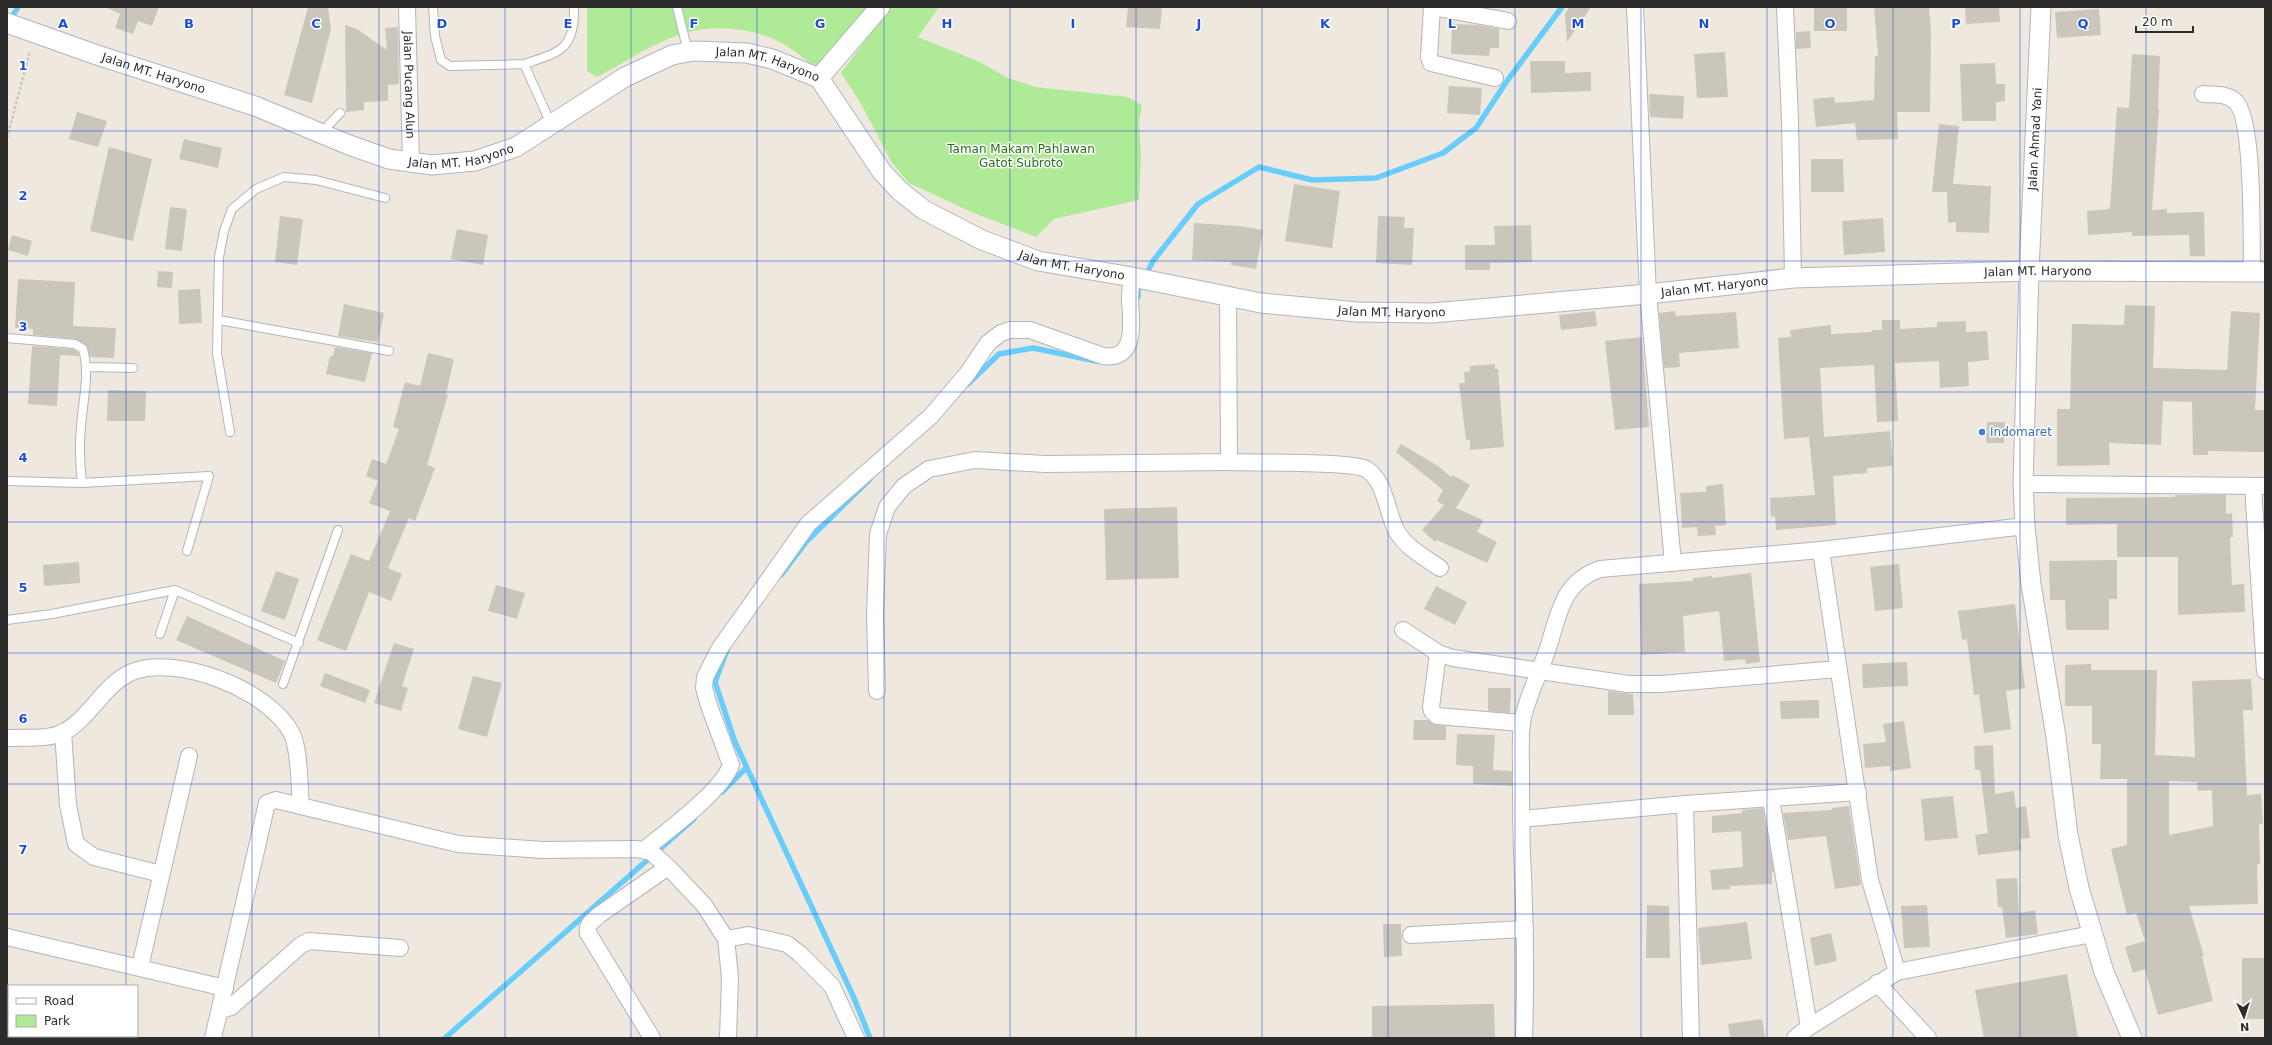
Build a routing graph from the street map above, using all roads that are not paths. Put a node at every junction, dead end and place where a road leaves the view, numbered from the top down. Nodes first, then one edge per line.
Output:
1 (407, 7) edge
2 (433, 7) edge
3 (574, 7) edge
4 (677, 7) edge
5 (880, 7) edge
6 (1635, 7) edge
7 (1785, 7) edge
8 (2041, 7) edge
9 (1508, 21) dead end
10 (7, 23) edge
11 (688, 52) junction
12 (524, 64) junction
13 (819, 78) junction
14 (1495, 78) dead end
15 (2203, 94) dead end
16 (340, 113) dead end
17 (552, 124) junction
18 (322, 132) junction
19 (411, 163) junction
20 (385, 198) dead end
21 (2030, 271) junction
22 (2259, 272) edge
23 (1132, 277) junction
24 (1793, 278) junction
25 (1648, 294) junction
26 (1228, 297) junction
27 (219, 320) junction
28 (7, 338) edge
29 (389, 351) dead end
30 (87, 367) junction
31 (133, 368) dead end
32 (230, 432) dead end
33 (1229, 462) junction
34 (7, 481) edge
35 (82, 483) junction
36 (2023, 484) junction
37 (2259, 486) edge
38 (2025, 526) junction
39 (338, 530) dead end
40 (187, 550) dead end
41 (1821, 550) junction
42 (1673, 563) junction
43 (1440, 568) dead end
44 (175, 590) junction
45 (7, 620) edge
46 (1403, 630) dead end
47 (160, 634) dead end
48 (299, 643) junction
49 (1438, 653) junction
50 (1838, 669) junction
51 (1539, 670) junction
52 (2265, 671) edge
53 (283, 684) dead end
54 (877, 691) dead end
55 (1522, 723) junction
56 (63, 732) junction
57 (7, 738) edge
58 (189, 756) dead end
59 (1858, 792) junction
60 (1771, 799) junction
61 (1685, 804) junction
62 (301, 806) junction
63 (1521, 819) junction
64 (656, 857) junction
65 (161, 874) junction
66 (1526, 929) junction
67 (2092, 934) junction
68 (1411, 935) dead end
69 (7, 936) edge
70 (726, 939) junction
71 (400, 948) dead end
72 (140, 967) junction
73 (1898, 972) junction
74 (1877, 983) junction
75 (224, 988) junction
76 (220, 1010) junction
77 (1809, 1027) junction
78 (213, 1038) edge
79 (652, 1038) edge
80 (728, 1038) edge
81 (856, 1038) edge
82 (1524, 1038) edge
83 (1691, 1038) edge
84 (1795, 1038) edge
85 (1928, 1038) edge
86 (2132, 1038) edge

1 - 19 street, Jalan Pucang Alun
2 - 12 lane
3 - 12 lane
4 - 11 lane
5 - 13 street
6 - 25 street
7 - 24 street
8 - 21 street, Jalan Ahmad Yani
9 - 14 street
10 - 18 street, Jalan MT. Haryono
11 - 13 street, Jalan MT. Haryono
11 - 17 street, Jalan MT. Haryono
12 - 17 lane
13 - 23 street, Jalan MT. Haryono
15 - 22 street
16 - 18 lane
17 - 19 street, Jalan MT. Haryono
18 - 19 street, Jalan MT. Haryono
20 - 27 lane
21 - 22 street, Jalan MT. Haryono
21 - 24 street, Jalan MT. Haryono
21 - 36 street, Jalan Ahmad Yani
23 - 26 street, Jalan MT. Haryono
23 - 64 street
24 - 25 street, Jalan MT. Haryono
25 - 26 street, Jalan MT. Haryono
25 - 42 street
26 - 33 street
27 - 29 lane
27 - 32 lane
28 - 30 lane
30 - 31 lane
30 - 35 lane
33 - 43 street
33 - 54 street
34 - 35 lane
35 - 40 lane
36 - 37 street
36 - 38 street, Jalan Ahmad Yani
37 - 52 street
38 - 41 street
38 - 67 street, Jalan Ahmad Yani
39 - 48 lane
41 - 42 street
41 - 50 street
42 - 51 street
44 - 45 lane
44 - 47 lane
44 - 48 lane
46 - 49 street
48 - 53 lane
49 - 51 street
49 - 55 street
50 - 51 street
50 - 59 street
51 - 55 street
55 - 63 street
56 - 57 street
56 - 62 street
56 - 65 street
58 - 65 street
59 - 60 street
59 - 73 street
60 - 61 street
60 - 77 street
61 - 63 street
61 - 83 street
62 - 64 street
62 - 75 street
63 - 66 street
64 - 70 street
64 - 79 street
65 - 72 street
66 - 68 street
66 - 82 street
67 - 73 street
67 - 86 street, Jalan Ahmad Yani
69 - 72 street
70 - 80 street
70 - 81 street
71 - 76 street
72 - 75 street
73 - 74 street
74 - 77 street
74 - 85 street
75 - 76 street
76 - 78 street
77 - 84 street

